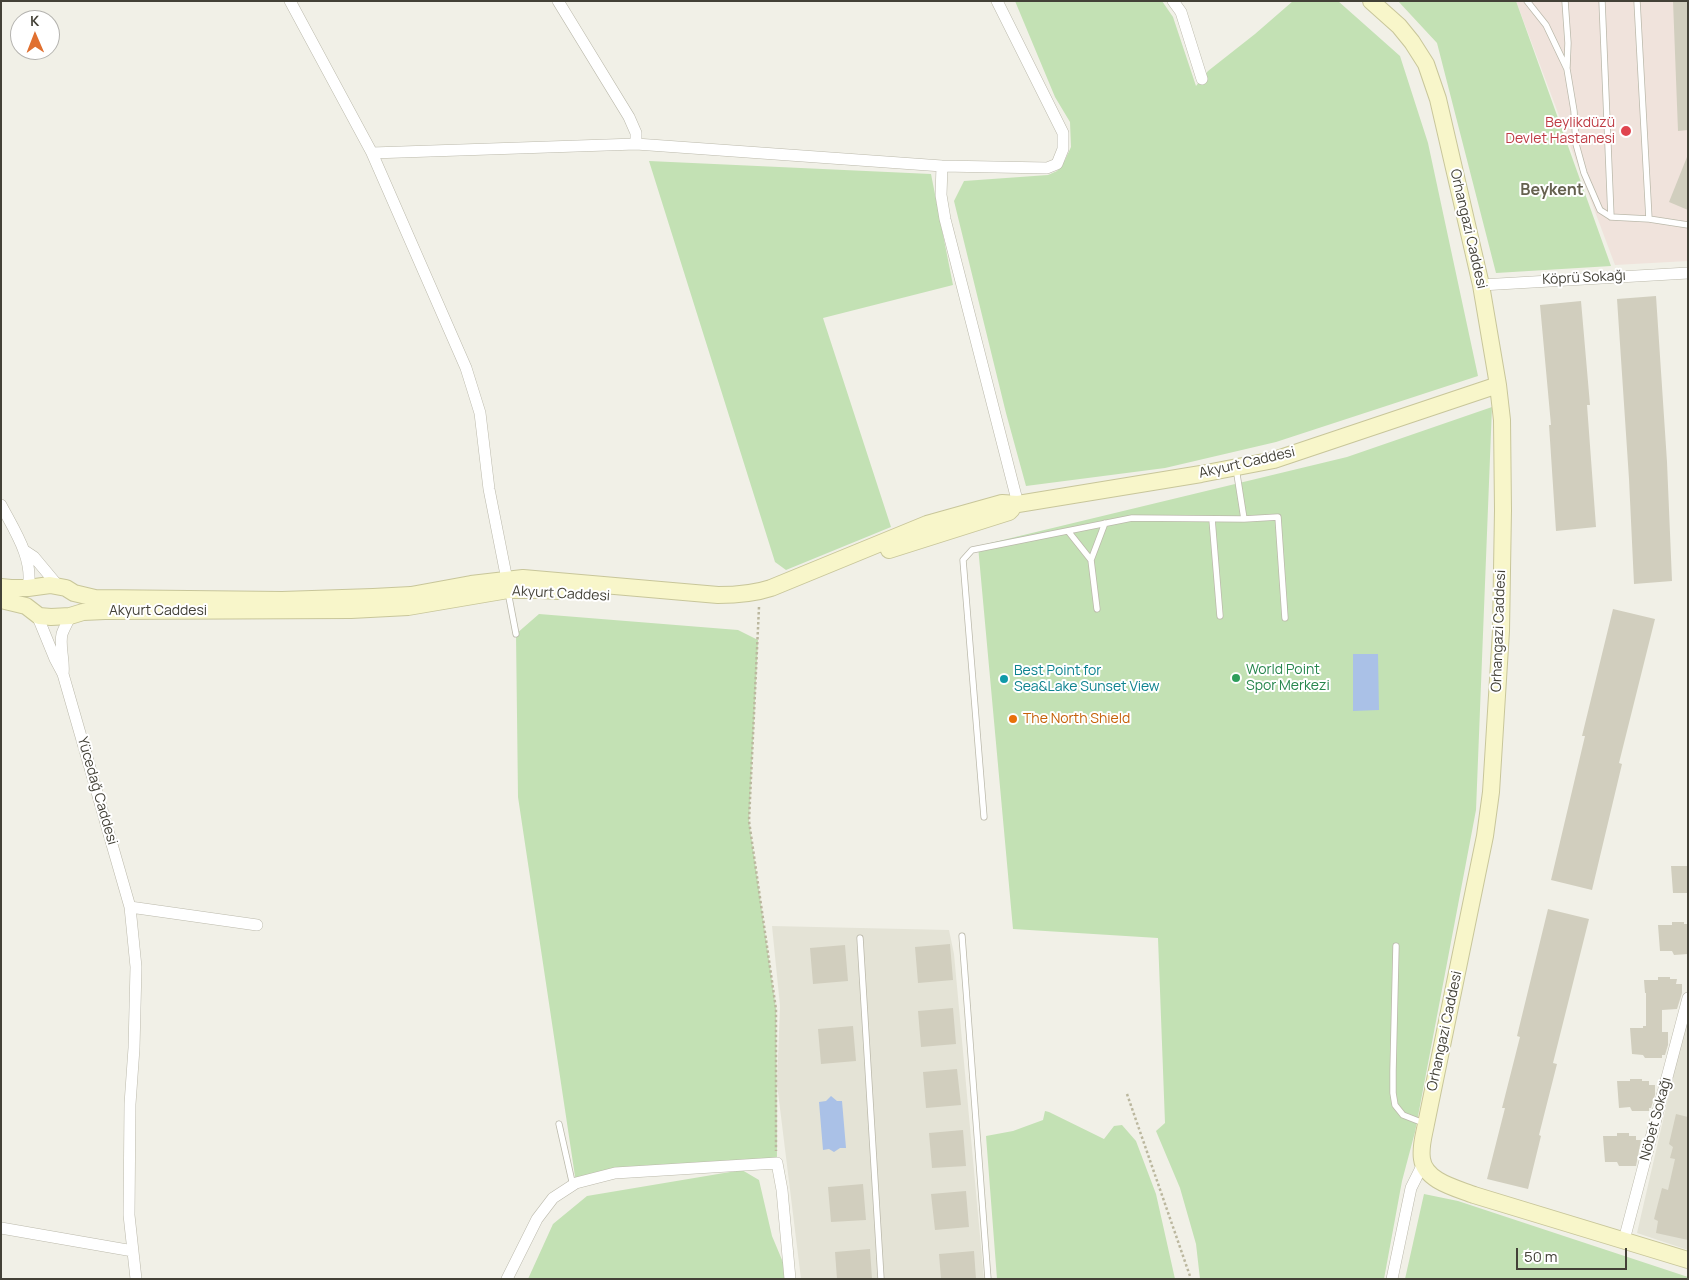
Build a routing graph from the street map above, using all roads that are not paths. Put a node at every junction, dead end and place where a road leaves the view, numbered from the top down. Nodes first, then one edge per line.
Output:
1 (290, 1) edge
2 (558, 1) edge
3 (997, 1) edge
4 (1172, 1) edge
5 (1371, 1) edge
6 (1527, 1) edge
7 (1565, 1) edge
8 (1602, 1) edge
9 (1637, 1) edge
10 (1567, 69) junction
11 (1202, 78) dead end
12 (636, 144) junction
13 (372, 153) junction
14 (942, 166) junction
15 (1611, 217) junction
16 (1649, 219) junction
17 (1688, 225) edge
18 (1688, 273) edge
19 (1481, 284) junction
20 (1498, 385) junction
21 (1236, 468) junction
22 (1, 504) edge
23 (1018, 504) junction
24 (1212, 519) junction
25 (1244, 519) junction
26 (1105, 524) junction
27 (1068, 531) junction
28 (25, 551) junction
29 (1091, 560) junction
30 (507, 585) junction
31 (1, 587) edge
32 (28, 588) junction
33 (66, 590) junction
34 (1, 600) edge
35 (1097, 609) dead end
36 (32, 611) junction
37 (70, 616) junction
38 (1220, 616) dead end
39 (1285, 618) dead end
40 (516, 634) dead end
41 (63, 674) junction
42 (984, 817) dead end
43 (130, 907) junction
44 (257, 926) dead end
45 (962, 936) dead end
46 (860, 938) dead end
47 (1396, 946) dead end
48 (1688, 998) edge
49 (559, 1124) dead end
50 (1426, 1124) junction
51 (1423, 1164) junction
52 (573, 1186) junction
53 (1, 1228) edge
54 (1624, 1240) junction
55 (133, 1251) junction
56 (1688, 1260) edge
57 (136, 1279) edge
58 (508, 1279) edge
59 (790, 1279) edge
60 (881, 1279) edge
61 (988, 1279) edge
62 (1392, 1279) edge

1 - 13 street
2 - 12 street
3 - 14 street
4 - 11 street
5 - 19 street, Orhangazi Caddesi
6 - 10 lane
7 - 10 lane
8 - 15 lane
9 - 16 lane
10 - 15 lane
12 - 13 street
12 - 14 street
13 - 30 street
14 - 23 street
15 - 16 lane
16 - 17 lane
18 - 19 street, Köprü Sokağı
19 - 20 street, Orhangazi Caddesi
20 - 21 street, Akyurt Caddesi
20 - 50 street, Orhangazi Caddesi
21 - 23 street, Akyurt Caddesi
21 - 25 lane
22 - 28 street
23 - 30 street, Akyurt Caddesi
23 - 30 street, Akyurt Caddesi
24 - 25 lane
24 - 26 lane
24 - 38 lane
25 - 39 lane
26 - 27 lane
26 - 29 lane
27 - 29 lane
27 - 42 lane
28 - 32 street
28 - 33 street
29 - 35 lane
30 - 33 street, Akyurt Caddesi
30 - 37 street, Akyurt Caddesi
30 - 40 lane
31 - 32 street, Akyurt Caddesi
32 - 33 street, Akyurt Caddesi
32 - 36 street
33 - 37 street
34 - 36 street, Akyurt Caddesi
36 - 37 street, Akyurt Caddesi
36 - 41 street
37 - 41 street
41 - 43 street, Yücedağ Caddesi
43 - 44 street
43 - 55 street, Yücedağ Caddesi
45 - 61 lane
46 - 60 lane
47 - 50 lane
48 - 54 street, Nöbet Sokağı
49 - 52 lane
50 - 51 street, Orhangazi Caddesi
51 - 54 street
51 - 62 street, Orhangazi Caddesi
52 - 58 street
52 - 59 street
53 - 55 street
54 - 56 street
55 - 57 street, Yücedağ Caddesi

